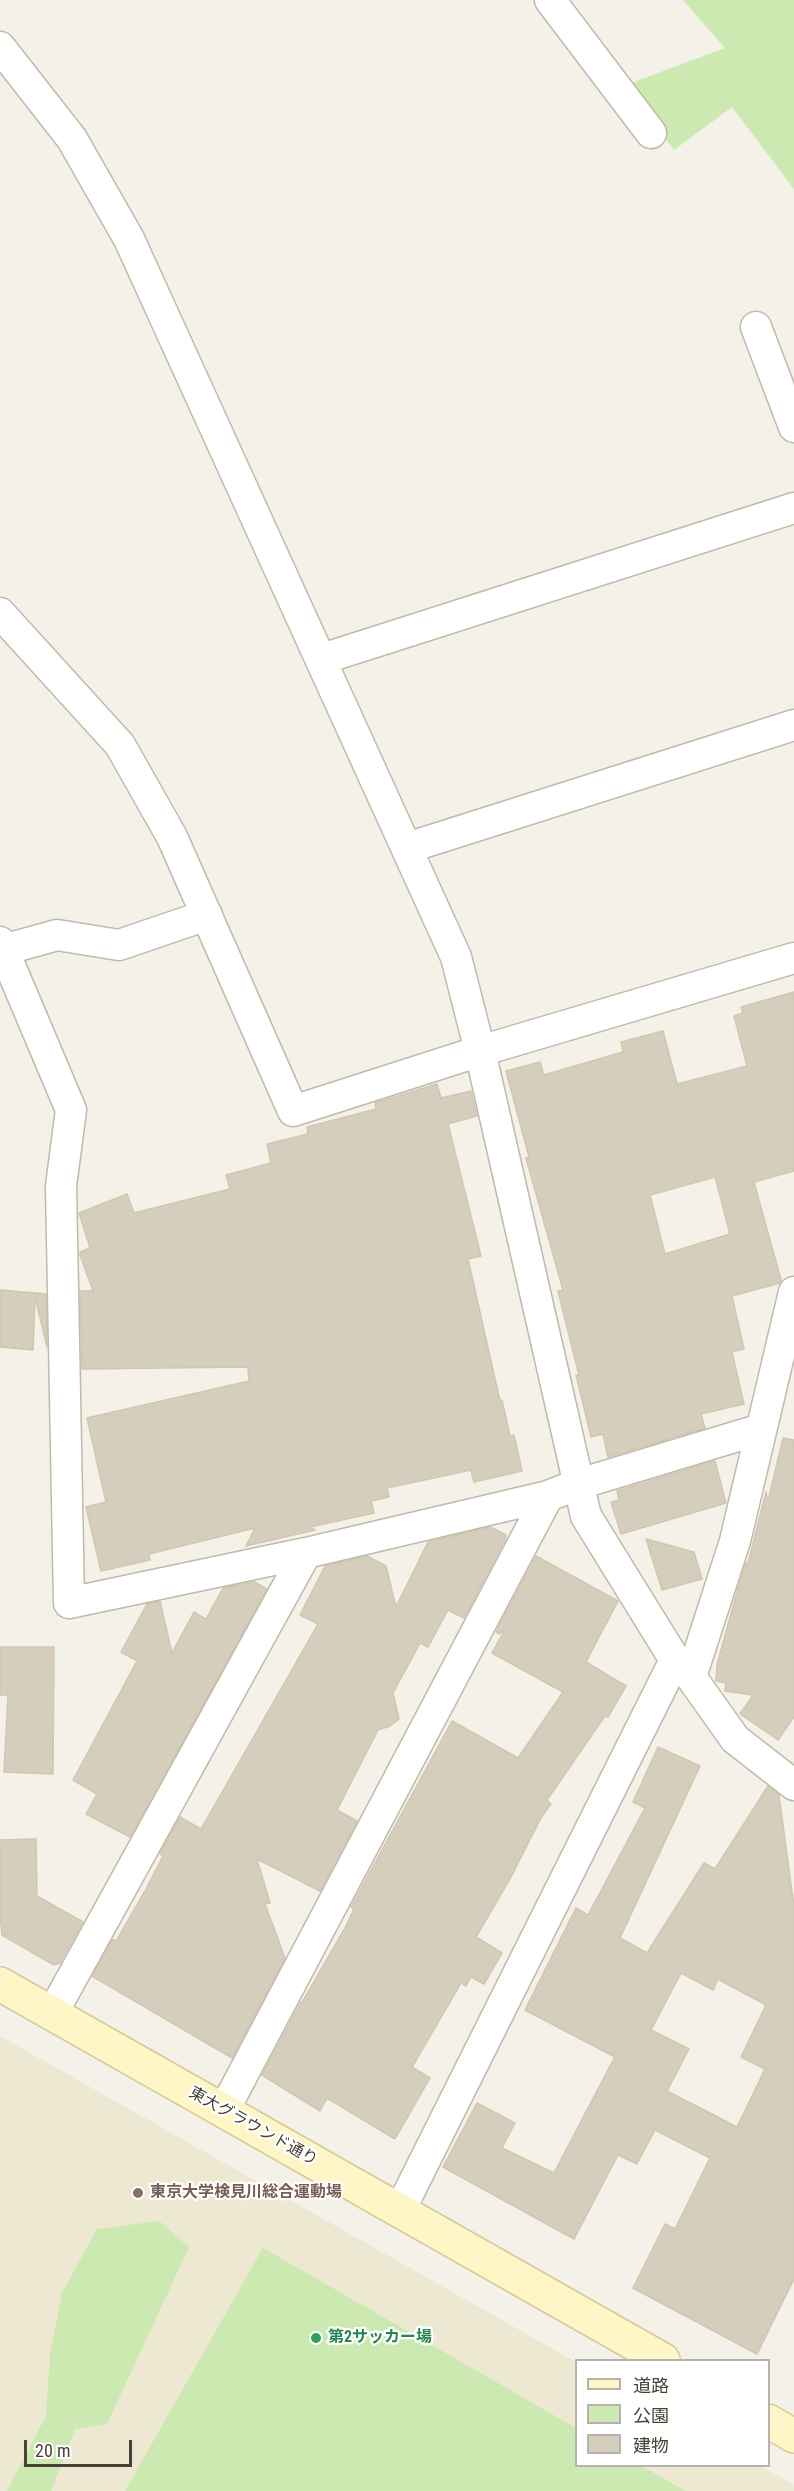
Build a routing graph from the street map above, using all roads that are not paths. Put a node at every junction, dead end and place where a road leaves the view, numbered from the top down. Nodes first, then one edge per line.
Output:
1 (550, 0) edge
2 (0, 47) edge
3 (651, 133) dead end
4 (756, 327) dead end
5 (794, 427) edge
6 (794, 508) edge
7 (0, 613) edge
8 (322, 659) junction
9 (794, 725) edge
10 (408, 848) junction
11 (207, 915) junction
12 (2, 946) edge
13 (794, 958) edge
14 (480, 1051) junction
15 (794, 1292) edge
16 (761, 1429) junction
17 (579, 1484) junction
18 (548, 1496) junction
19 (306, 1553) junction
20 (683, 1668) junction
21 (794, 1785) edge
22 (0, 1984) edge
23 (52, 2014) junction
24 (224, 2110) junction
25 (400, 2210) junction
26 (660, 2359) edge
27 (770, 2422) edge
28 (794, 2436) edge

1 - 3 street
2 - 8 street
4 - 5 street
6 - 8 street
7 - 11 street
8 - 10 street
9 - 10 street
10 - 14 street
11 - 12 street
11 - 14 street
12 - 19 street
13 - 14 street
14 - 17 street
15 - 16 street
16 - 17 street
16 - 20 street
17 - 18 street
17 - 20 street
18 - 19 street
18 - 24 street
19 - 23 street
20 - 21 street
20 - 25 street
22 - 23 street, 東大グラウンド通り
23 - 24 street, 東大グラウンド通り
24 - 25 street, 東大グラウンド通り
25 - 26 street, 東大グラウンド通り
27 - 28 street

